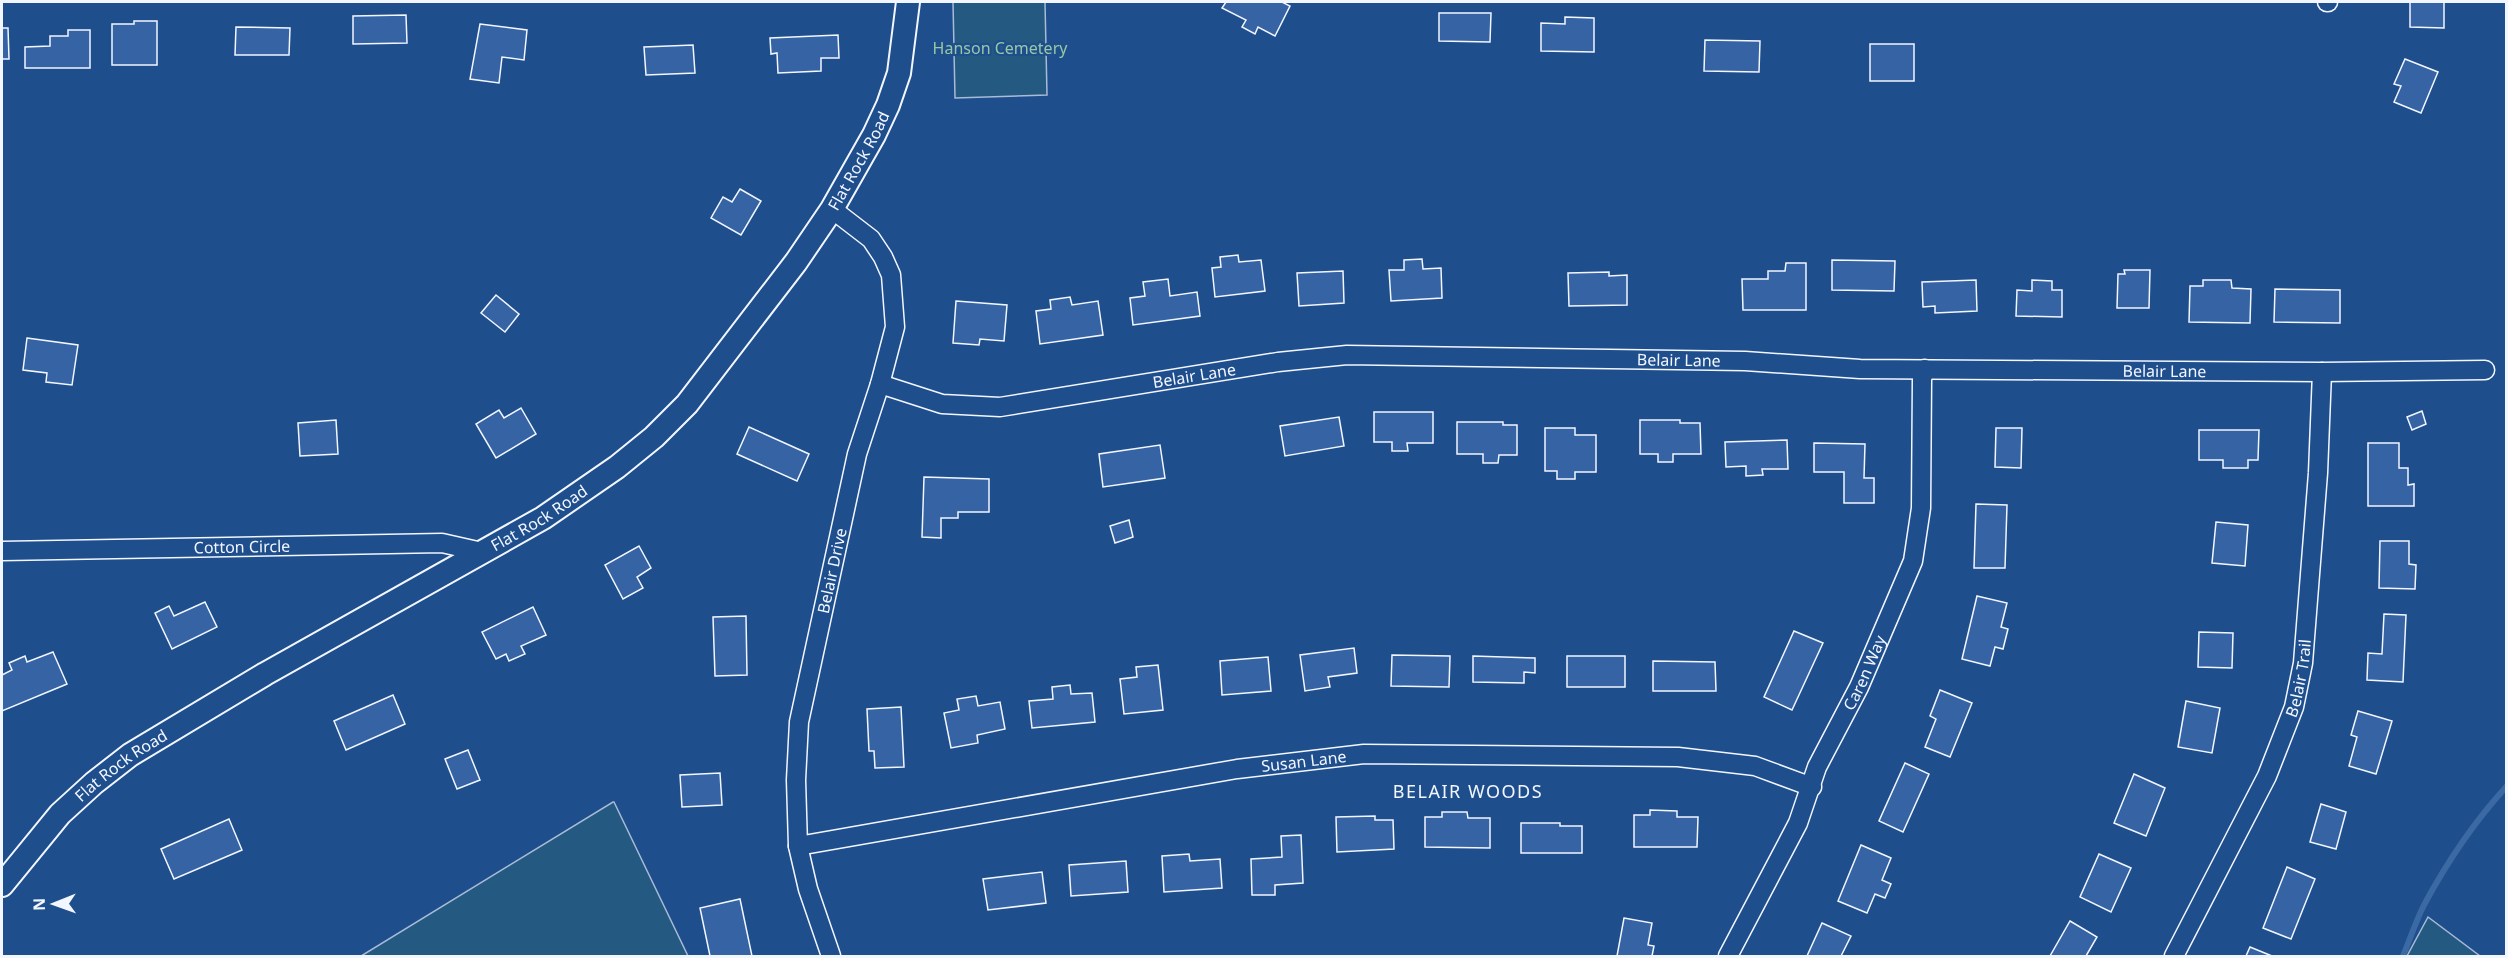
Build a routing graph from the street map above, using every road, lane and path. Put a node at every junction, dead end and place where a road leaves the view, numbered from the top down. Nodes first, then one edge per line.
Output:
1 (908, 2) edge
2 (832, 209) junction
3 (1925, 369) junction
4 (2485, 370) dead end
5 (2322, 372) junction
6 (880, 384) junction
7 (2, 551) edge
8 (482, 552) junction
9 (1812, 787) junction
10 (798, 846) junction
11 (2, 885) edge
12 (831, 957) edge
13 (1728, 957) edge
14 (2174, 957) edge

1 - 2 street, Flat Rock Road
2 - 6 street, Belair Drive
2 - 8 street, Flat Rock Road
3 - 5 street, Belair Lane
3 - 6 street, Belair Lane
3 - 9 street, Caren Way
4 - 5 street, Belair Lane
5 - 14 street, Belair Trail
6 - 10 street, Belair Drive
7 - 8 street, Cotton Circle
8 - 11 street, Flat Rock Road
9 - 10 street, Susan Lane
9 - 13 street, Caren Way
10 - 12 street, Belair Drive

